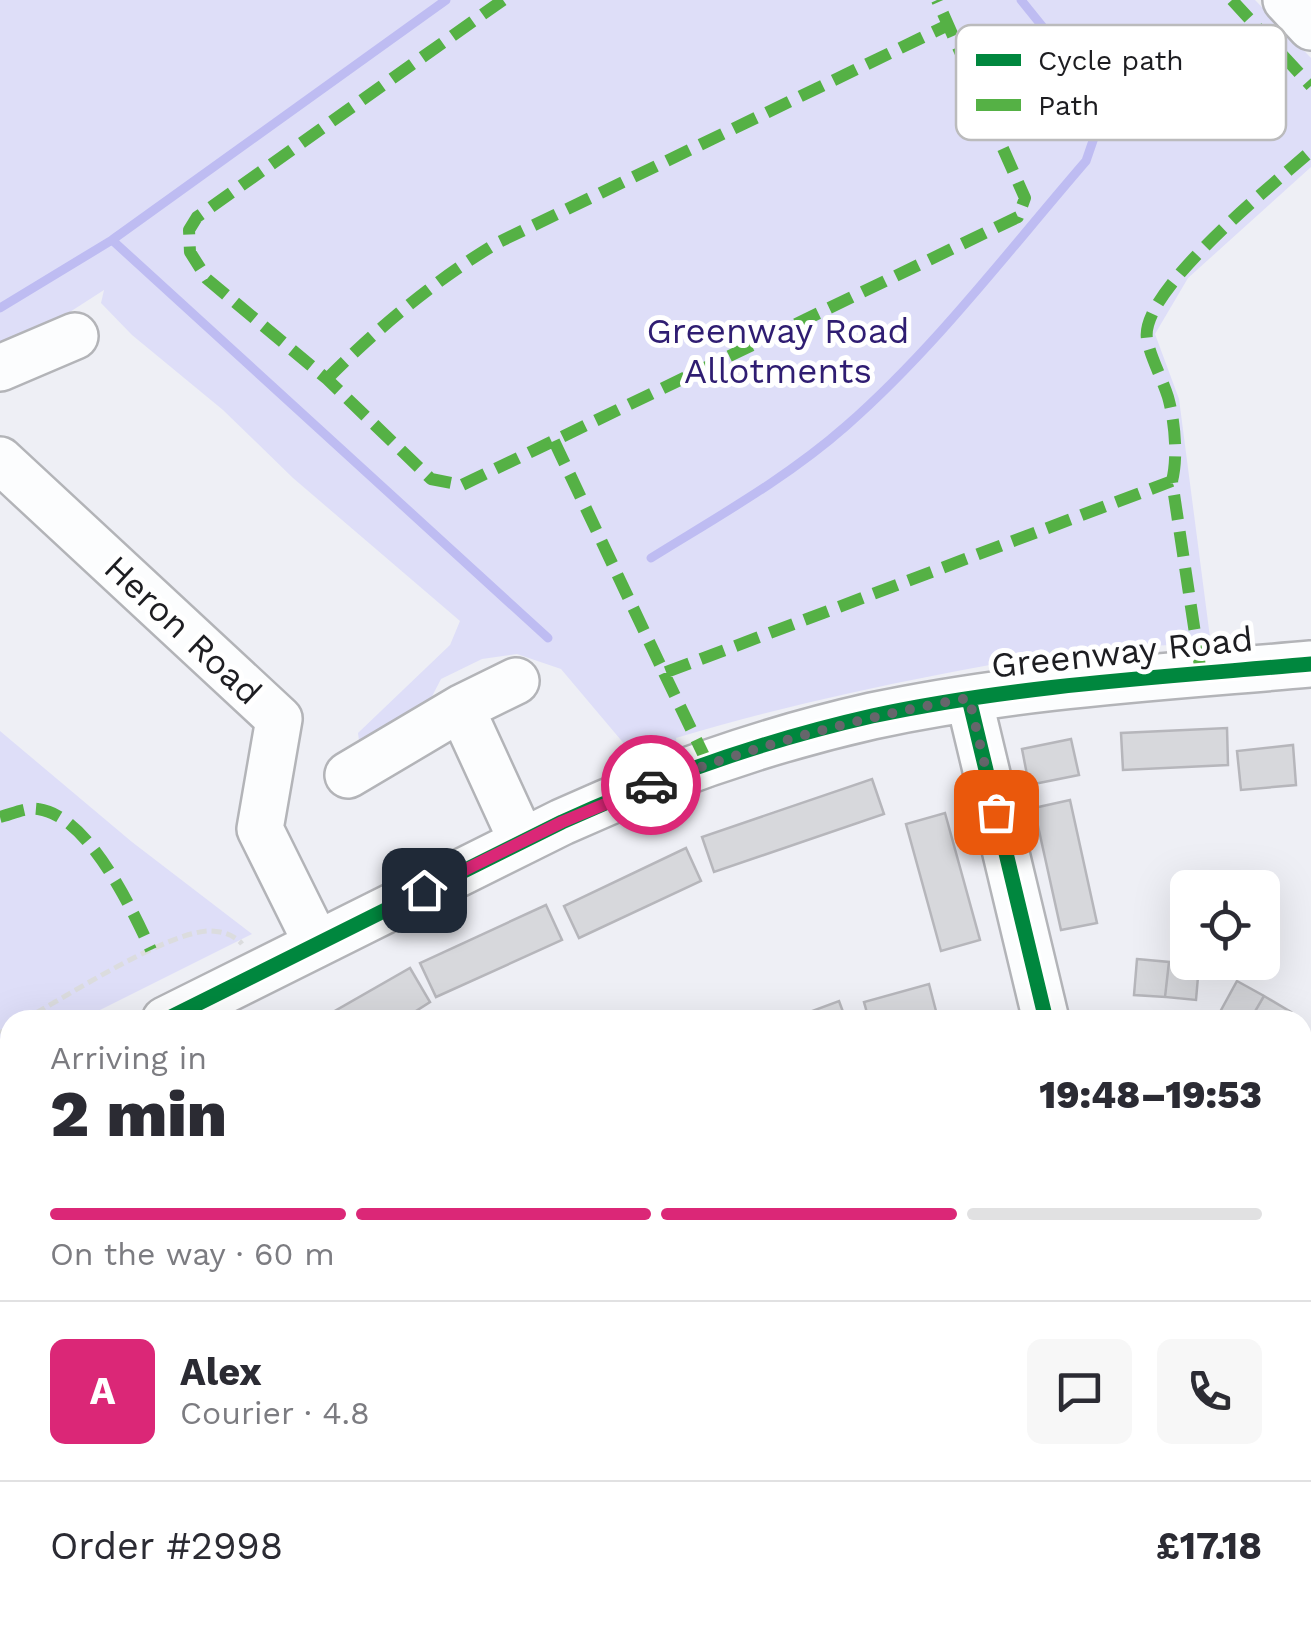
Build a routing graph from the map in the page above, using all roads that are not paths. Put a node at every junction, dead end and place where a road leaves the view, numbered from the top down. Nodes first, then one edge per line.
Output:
1 (1286, 0) edge
2 (1311, 26) edge
3 (75, 336) dead end
4 (0, 368) edge
5 (0, 460) edge
6 (1311, 664) edge
7 (516, 682) dead end
8 (969, 698) junction
9 (461, 708) junction
10 (348, 774) dead end
11 (522, 841) junction
12 (316, 944) junction
13 (185, 1010) edge
14 (1044, 1010) edge

1 - 2 street
3 - 4 street
5 - 12 street, Heron Road
6 - 8 street, Greenway Road
7 - 9 street
8 - 11 street, Greenway Road
8 - 14 street
9 - 10 street
9 - 11 street
11 - 12 street, Greenway Road
12 - 13 street, Greenway Road

